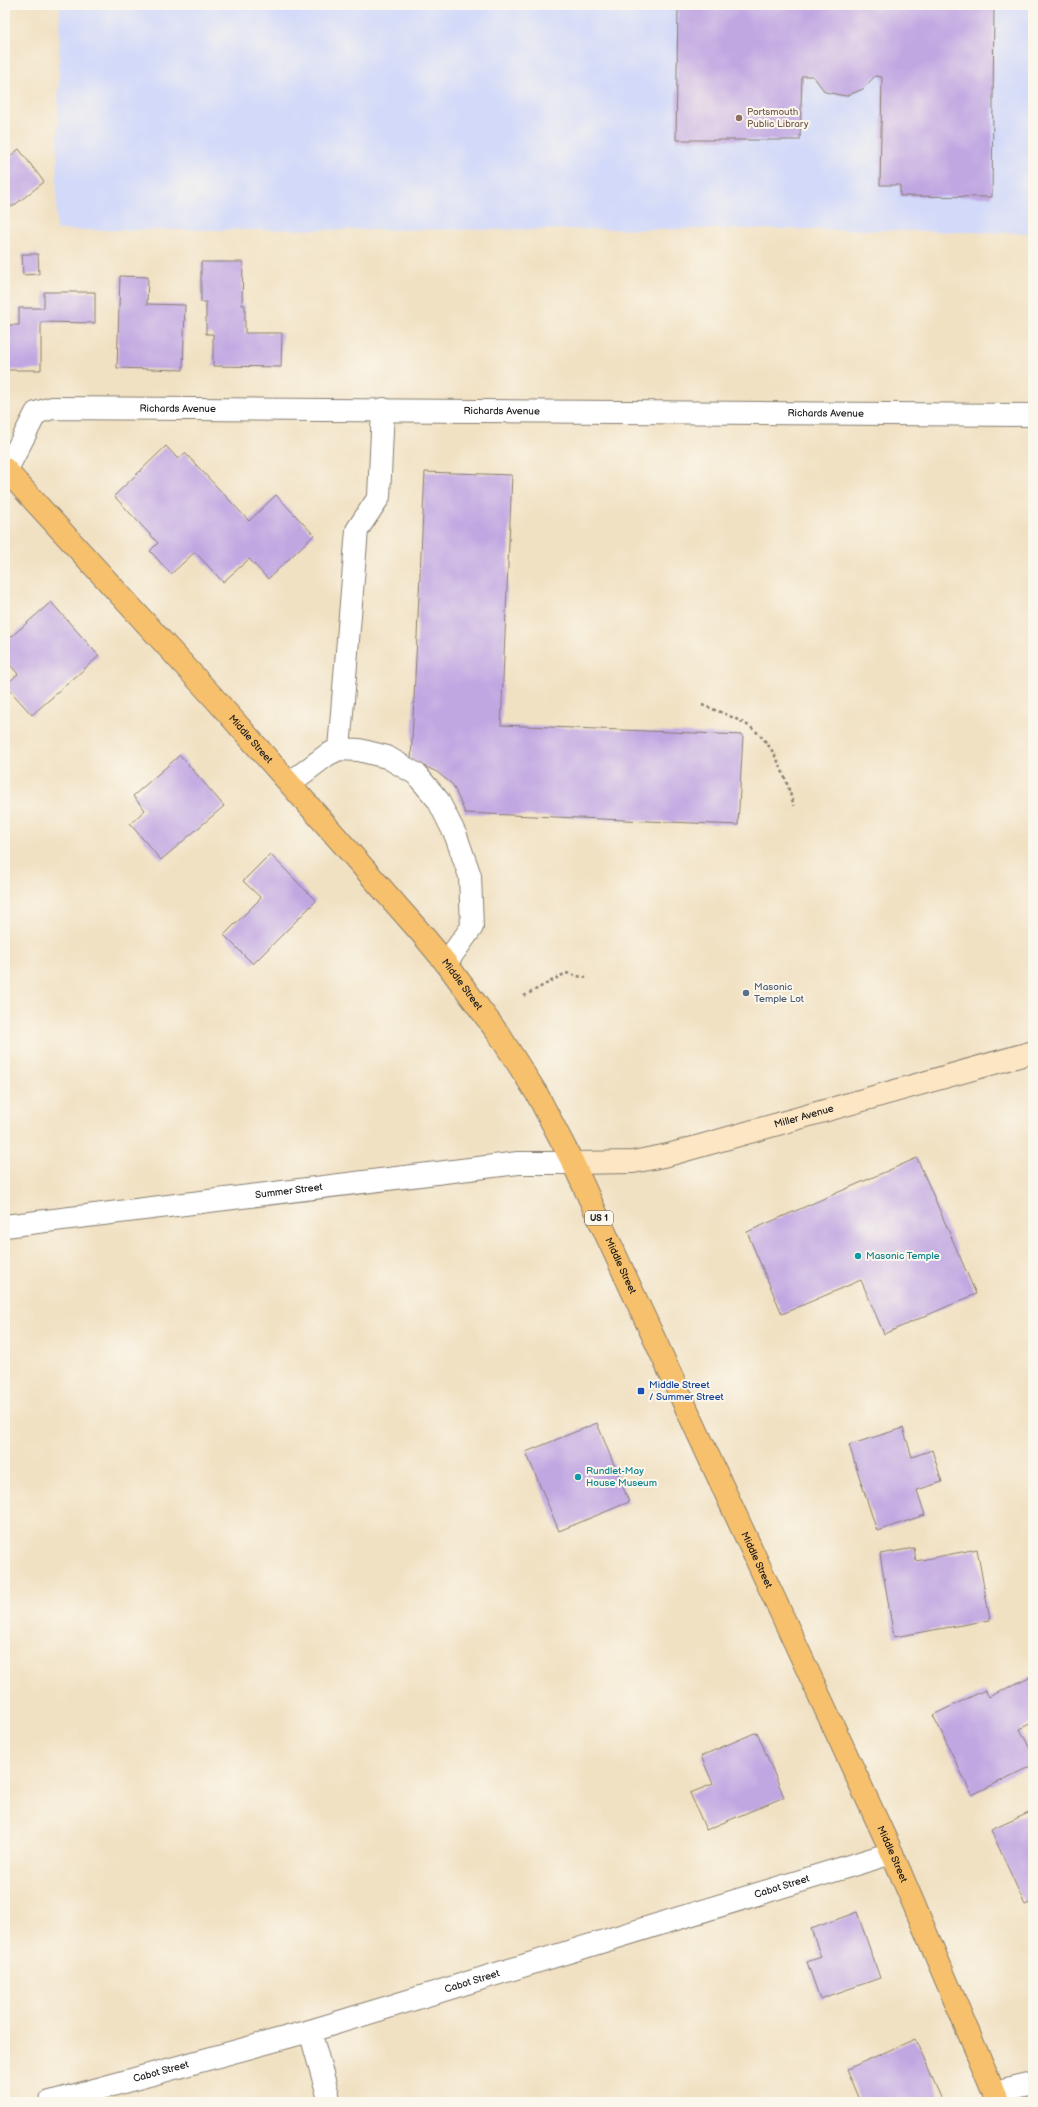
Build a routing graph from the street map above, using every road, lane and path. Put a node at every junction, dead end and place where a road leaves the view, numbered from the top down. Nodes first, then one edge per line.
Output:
1 (383, 409) junction
2 (1033, 415) edge
3 (5, 471) edge
4 (702, 705) dead end
5 (339, 749) junction
6 (290, 783) junction
7 (794, 806) dead end
8 (446, 963) junction
9 (586, 978) dead end
10 (524, 996) dead end
11 (1033, 1052) edge
12 (573, 1163) junction
13 (5, 1226) edge
14 (892, 1853) junction
15 (310, 2031) junction
16 (1033, 2084) edge
17 (996, 2097) edge
18 (50, 2102) edge
19 (330, 2102) edge

1 - 2 street, Richards Avenue
1 - 3 street, Richards Avenue
1 - 5 street
3 - 6 main road, Middle Street / US 1
4 - 7 path
5 - 6 street
5 - 8 street
6 - 8 main road, Middle Street / US 1
8 - 12 main road, Middle Street / US 1
9 - 10 path
11 - 12 main road, Miller Avenue
12 - 13 street, Summer Street
12 - 14 main road, Middle Street / US 1
14 - 15 street, Cabot Street
14 - 17 main road, Middle Street / US 1
15 - 18 street, Cabot Street
15 - 19 street
16 - 17 street

